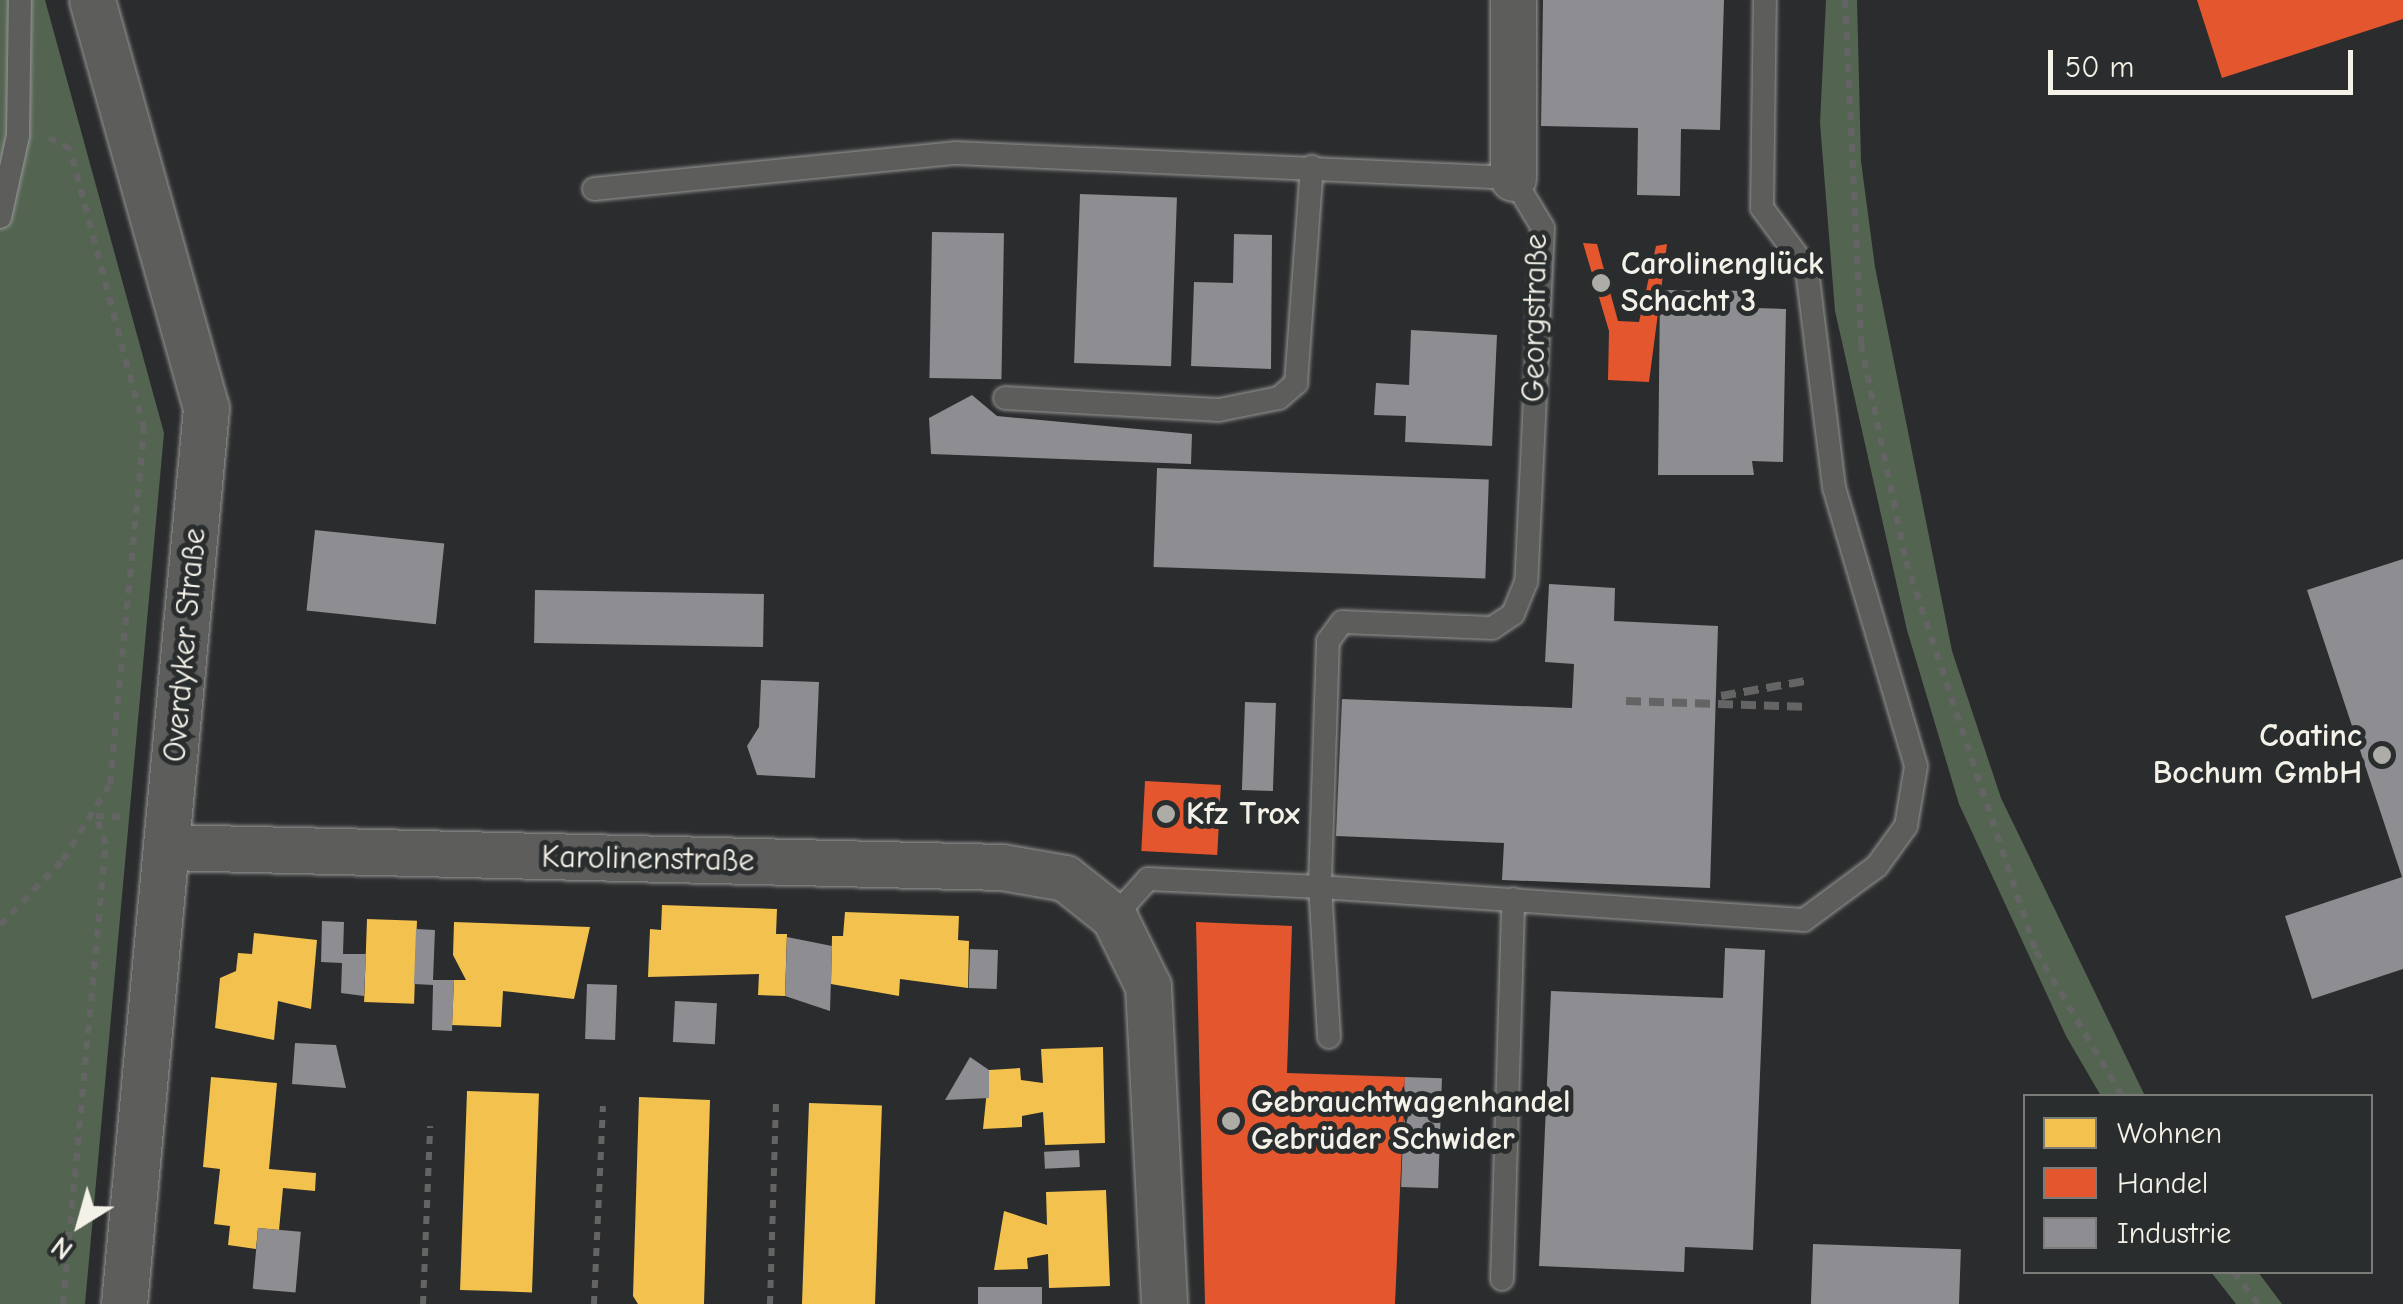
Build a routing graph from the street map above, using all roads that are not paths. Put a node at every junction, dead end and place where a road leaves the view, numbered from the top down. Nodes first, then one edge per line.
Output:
1 (20, 0) edge
2 (92, 0) edge
3 (1513, 0) edge
4 (1765, 0) edge
5 (1312, 168) junction
6 (1513, 178) junction
7 (594, 189) dead end
8 (0, 217) edge
9 (1005, 398) dead end
10 (167, 847) junction
11 (1320, 887) junction
12 (1513, 900) junction
13 (1114, 916) junction
14 (1329, 1036) dead end
15 (1502, 1279) dead end
16 (124, 1304) edge
17 (1164, 1304) edge

1 - 8 lane
2 - 10 street, Overdyker Straße
3 - 6 street
4 - 12 lane
5 - 6 lane
5 - 7 lane
5 - 9 lane
6 - 11 lane, Georgstraße
10 - 13 street, Karolinenstraße
10 - 16 street, Overdyker Straße
11 - 12 lane
11 - 13 lane
11 - 14 lane
12 - 15 lane
13 - 17 street, Karolinenstraße

